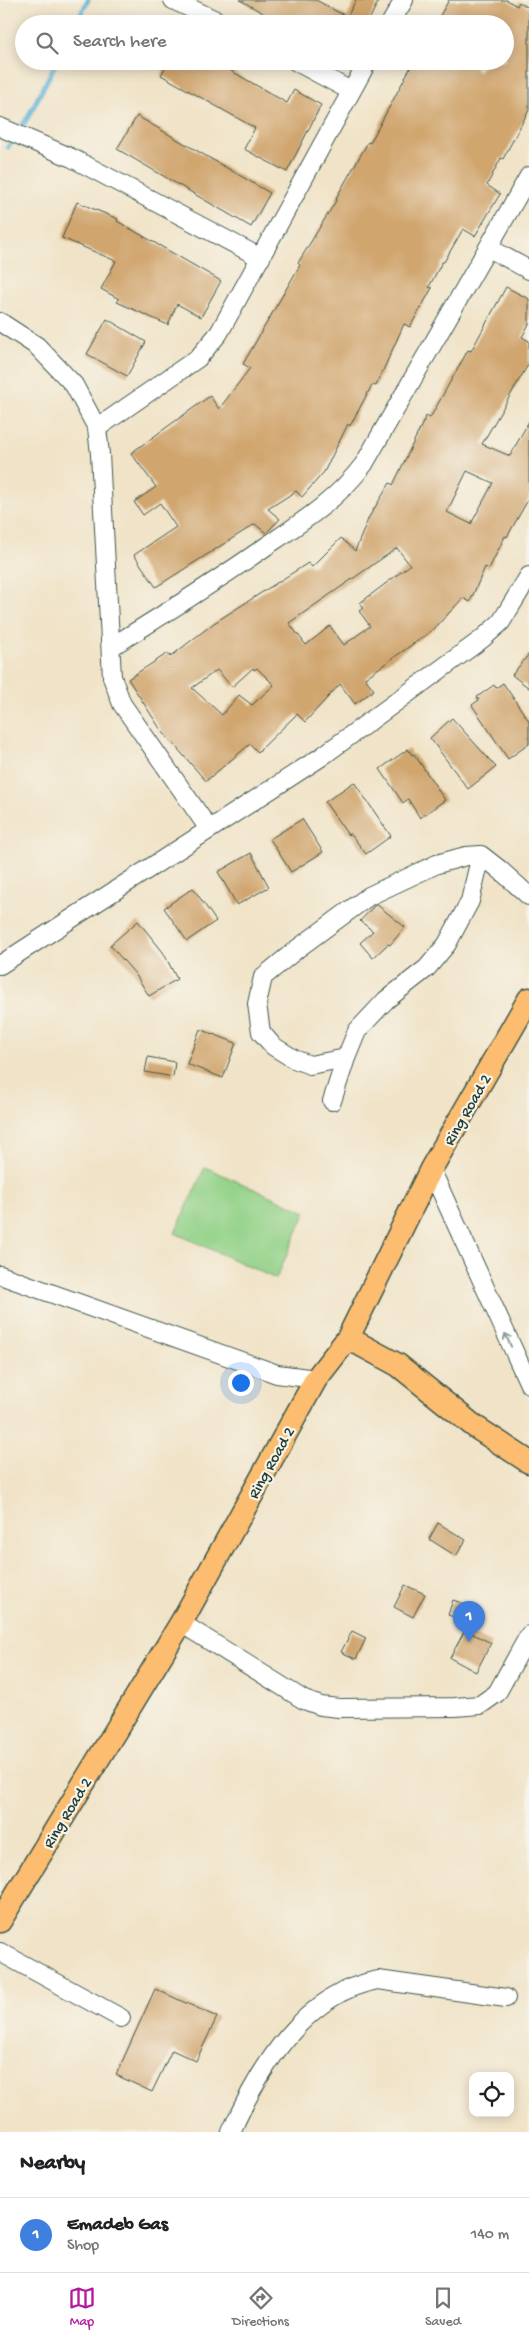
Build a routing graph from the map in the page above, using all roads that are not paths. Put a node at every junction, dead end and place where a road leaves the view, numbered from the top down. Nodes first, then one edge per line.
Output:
1 (173, 0) edge
2 (404, 0) edge
3 (205, 15) edge
4 (395, 15) edge
5 (312, 70) edge
6 (363, 70) edge
7 (351, 91) junction
8 (5, 128) edge
9 (529, 176) edge
10 (489, 248) junction
11 (261, 258) junction
12 (529, 270) edge
13 (0, 322) edge
14 (97, 428) junction
15 (529, 576) edge
16 (111, 648) junction
17 (208, 829) junction
18 (481, 855) junction
19 (529, 896) edge
20 (0, 965) edge
21 (529, 998) edge
22 (522, 1025) edge
23 (346, 1058) junction
24 (332, 1101) dead end
25 (431, 1169) junction
26 (0, 1275) edge
27 (348, 1338) junction
28 (316, 1379) junction
29 (529, 1384) edge
30 (529, 1462) edge
31 (181, 1623) junction
32 (529, 1635) edge
33 (0, 1921) edge
34 (0, 1952) edge
35 (506, 1998) dead end
36 (121, 2018) dead end
37 (231, 2132) edge

1 - 3 street
2 - 4 street
5 - 7 street
6 - 7 street
7 - 11 street
8 - 11 street
9 - 10 street
10 - 12 street
10 - 16 street
11 - 14 street
13 - 14 street
14 - 16 street
15 - 17 street
16 - 17 street
17 - 20 street
18 - 19 street
18 - 23 street
18 - 23 street
21 - 22 main road, Ring Road 2
22 - 25 main road, Ring Road 2
23 - 24 street
25 - 27 main road, Ring Road 2
29 -> 25 street
26 - 28 street
27 - 28 main road, Ring Road 2
27 - 30 main road
28 - 31 main road, Ring Road 2
31 - 32 street
31 - 33 main road, Ring Road 2
34 - 36 street
35 - 37 street

